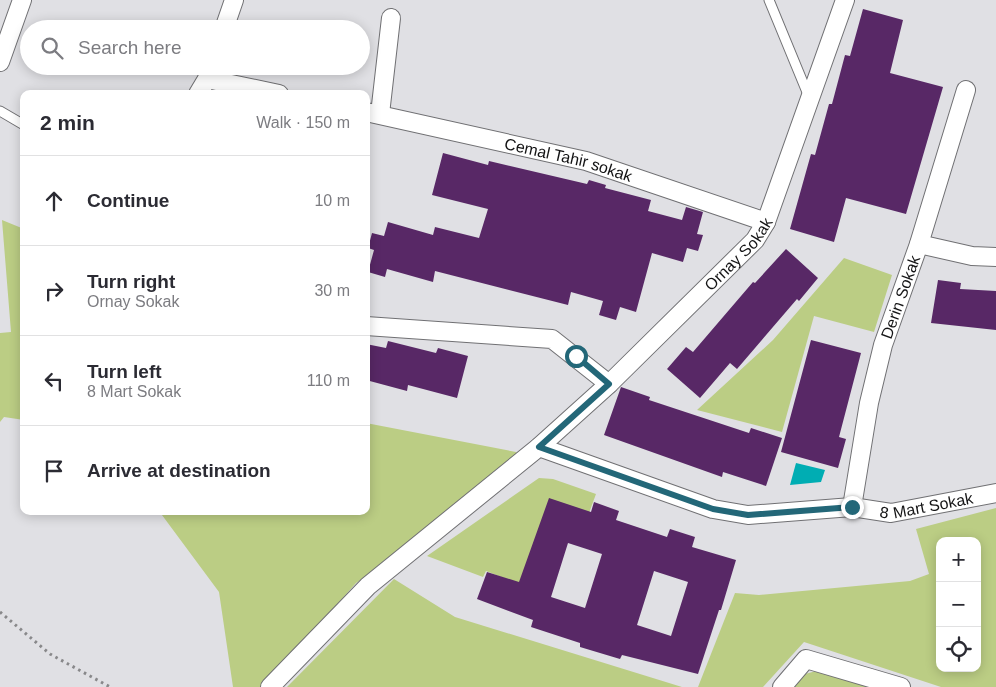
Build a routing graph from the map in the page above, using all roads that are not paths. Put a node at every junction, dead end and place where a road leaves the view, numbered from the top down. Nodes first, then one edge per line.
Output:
1 (22, 0) edge
2 (769, 0) edge
3 (845, 0) edge
4 (231, 1) edge
5 (391, 18) dead end
6 (226, 20) edge
7 (0, 62) edge
8 (206, 80) edge
9 (258, 90) edge
10 (966, 90) dead end
11 (809, 97) junction
12 (0, 111) edge
13 (373, 113) edge
14 (20, 123) edge
15 (766, 222) junction
16 (919, 244) junction
17 (996, 257) edge
18 (370, 326) edge
19 (609, 384) junction
20 (539, 447) junction
21 (996, 492) edge
22 (852, 507) junction
23 (270, 687) edge
24 (782, 687) edge
25 (901, 687) edge

1 - 7 street
2 - 11 lane
3 - 11 street, Ornay Sokak
4 - 6 street
5 - 13 street
8 - 9 street
10 - 16 street, Derin Sokak
11 - 15 street, Ornay Sokak
12 - 14 lane
13 - 15 street, Cemal Tahir sokak
15 - 19 street, Ornay Sokak
16 - 17 street
16 - 22 street, Derin Sokak
18 - 19 street
19 - 20 street, Ornay Sokak
20 - 22 street, 8 Mart Sokak
20 - 23 street, Ornay Sokak
21 - 22 street, 8 Mart Sokak
24 - 25 street

